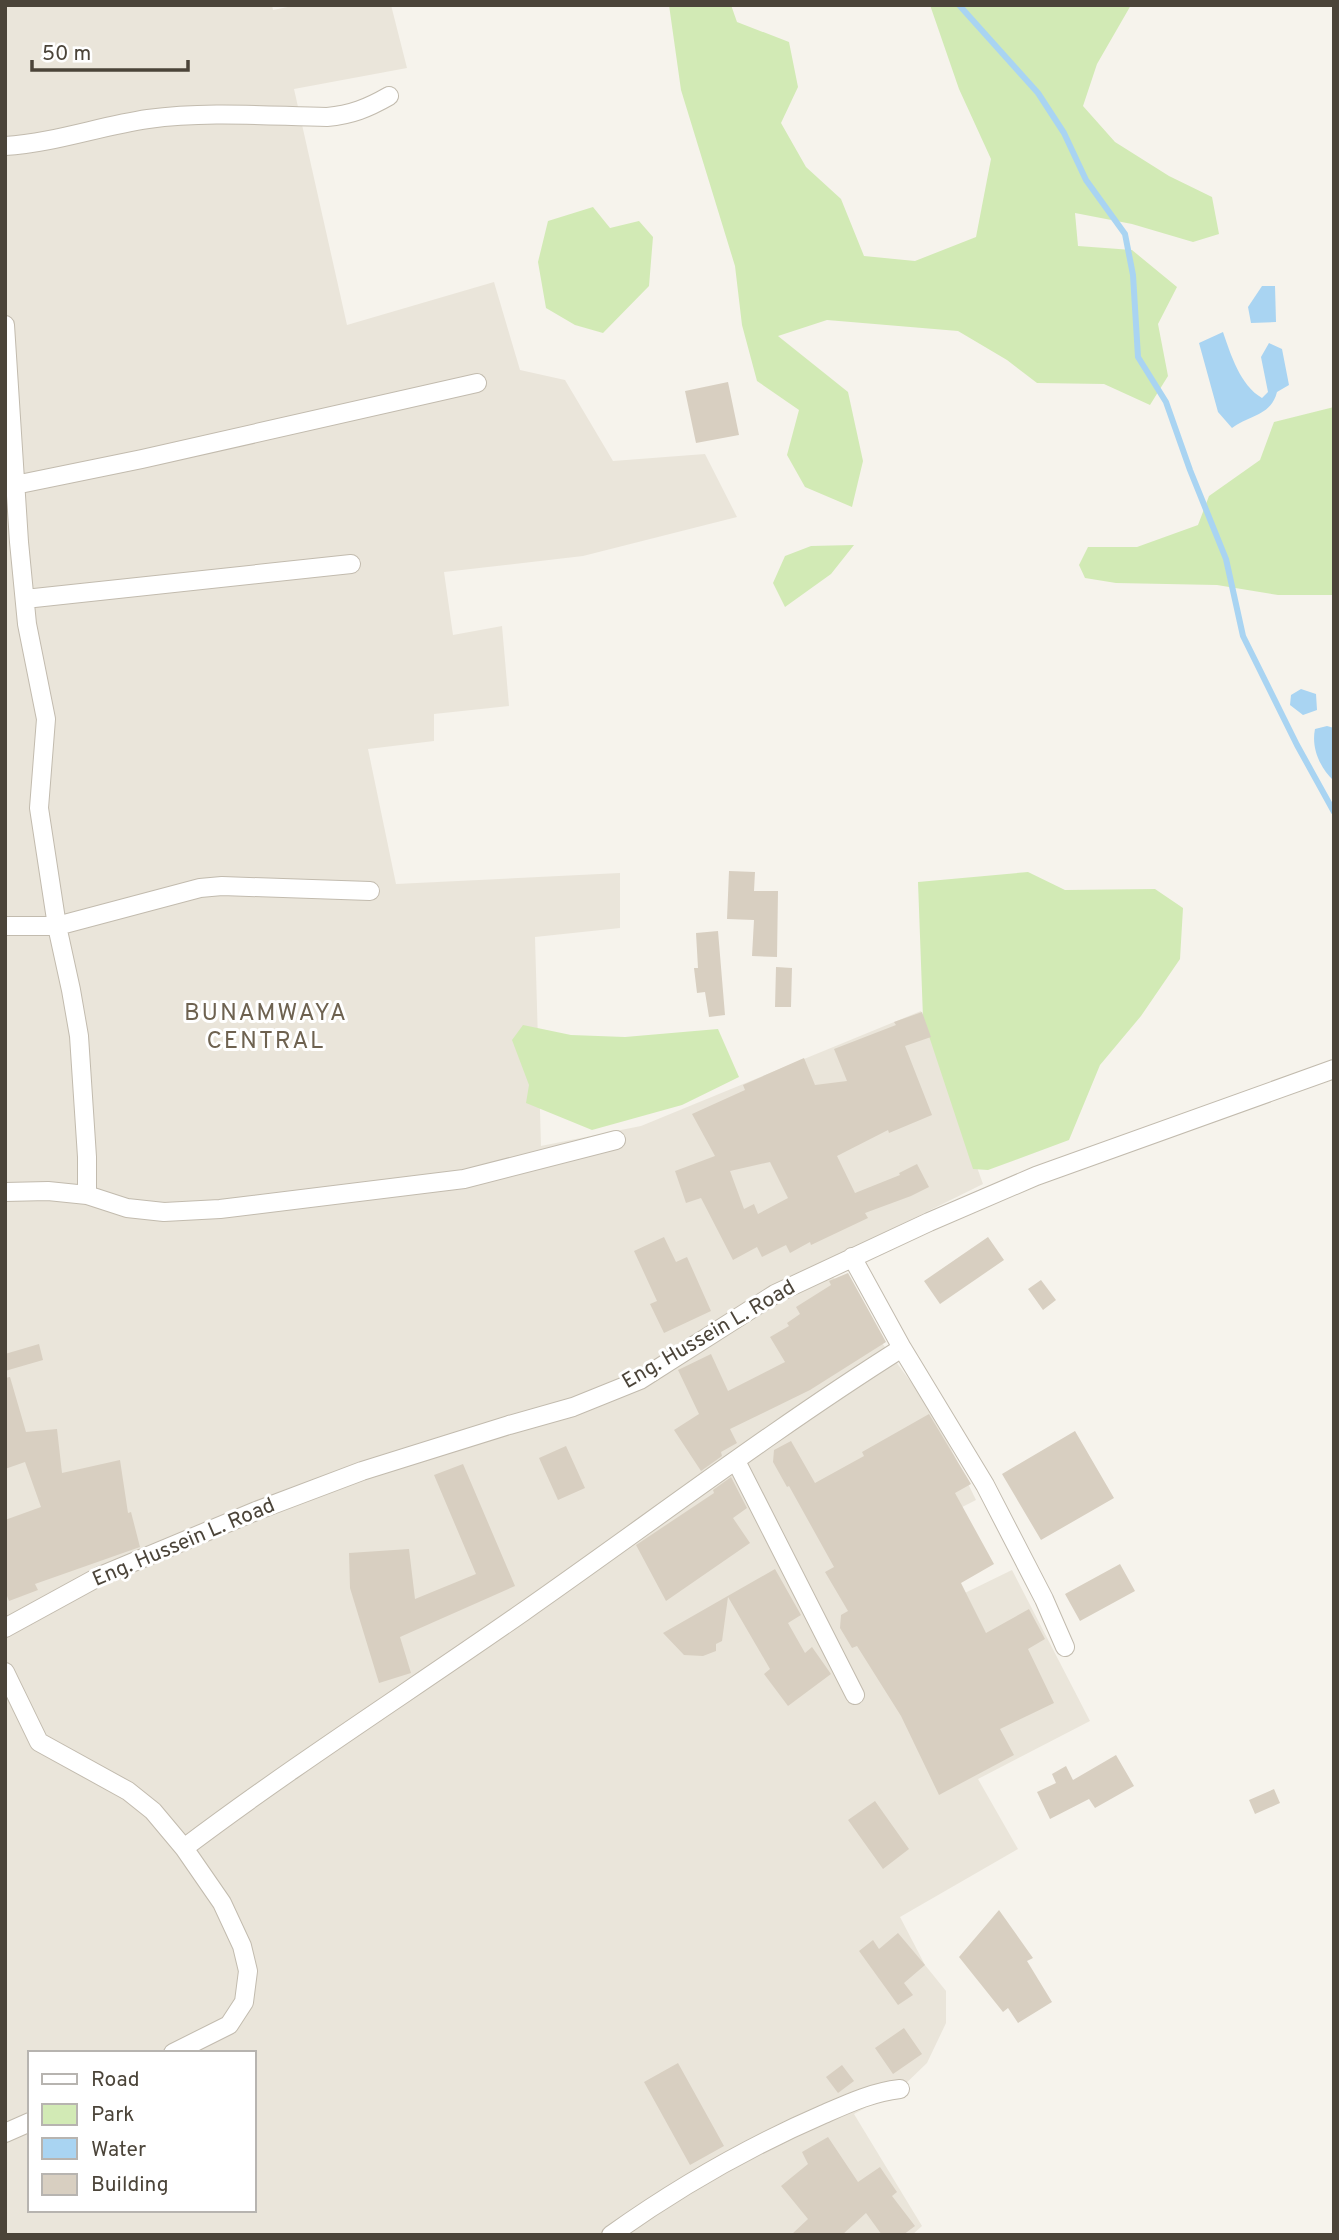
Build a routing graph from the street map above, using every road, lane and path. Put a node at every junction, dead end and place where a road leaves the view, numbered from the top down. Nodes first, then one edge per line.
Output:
1 (389, 96) dead end
2 (5, 146) edge
3 (5, 325) edge
4 (477, 383) dead end
5 (15, 485) junction
6 (351, 564) dead end
7 (24, 599) junction
8 (370, 891) dead end
9 (5, 926) edge
10 (57, 926) junction
11 (1334, 1069) edge
12 (616, 1140) dead end
13 (5, 1192) edge
14 (86, 1195) junction
15 (852, 1257) junction
16 (902, 1348) junction
17 (736, 1461) junction
18 (5, 1628) edge
19 (1065, 1647) dead end
20 (5, 1672) edge
21 (855, 1695) dead end
22 (184, 1847) junction
23 (177, 2051) edge
24 (900, 2089) dead end
25 (28, 2123) edge
26 (5, 2133) edge
27 (611, 2235) edge

1 - 2 street
3 - 5 street
4 - 5 street
5 - 7 street
6 - 7 street
7 - 10 street
8 - 10 street
9 - 10 street
10 - 14 street
11 - 15 street, Eng. Hussein L. Road
12 - 14 street
13 - 14 street
15 - 16 street
15 - 18 street, Eng. Hussein L. Road
16 - 17 street
16 - 19 street
17 - 21 street
17 - 22 street
20 - 22 street
22 - 23 street
24 - 27 street
25 - 26 street

